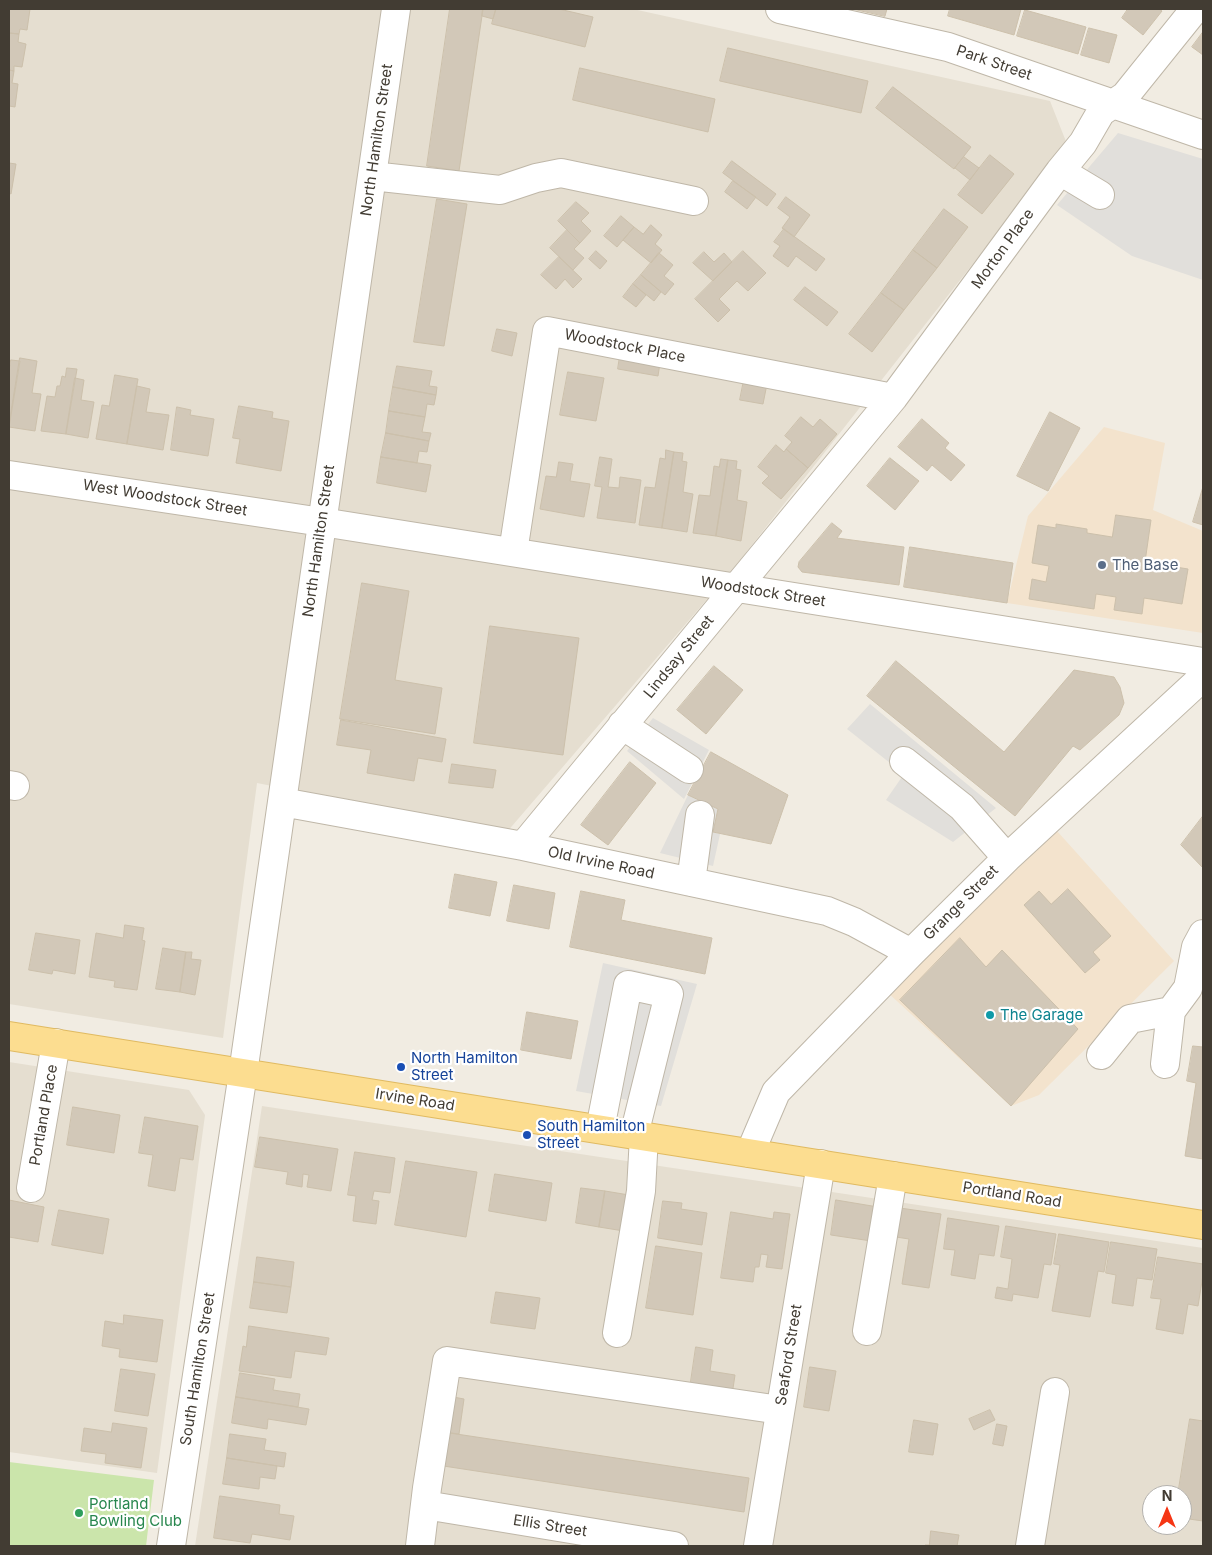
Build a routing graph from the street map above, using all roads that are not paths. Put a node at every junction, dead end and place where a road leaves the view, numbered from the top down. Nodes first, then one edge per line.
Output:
1 (396, 9) edge
2 (780, 9) edge
3 (1195, 9) edge
4 (1114, 104) junction
5 (1203, 136) edge
6 (1060, 171) junction
7 (372, 176) junction
8 (1100, 195) dead end
9 (694, 201) dead end
10 (893, 398) junction
11 (9, 475) edge
12 (322, 522) junction
13 (513, 552) junction
14 (736, 588) junction
15 (1203, 662) edge
16 (1203, 677) edge
17 (622, 726) junction
18 (904, 761) dead end
19 (689, 769) dead end
20 (282, 802) junction
21 (700, 815) dead end
22 (523, 846) junction
23 (1007, 858) junction
24 (692, 882) junction
25 (1203, 934) edge
26 (911, 953) junction
27 (1171, 1011) junction
28 (9, 1036) edge
29 (56, 1043) junction
30 (1101, 1055) dead end
31 (1165, 1064) dead end
32 (243, 1073) junction
33 (600, 1129) junction
34 (639, 1135) junction
35 (750, 1153) junction
36 (821, 1164) junction
37 (893, 1176) junction
38 (31, 1188) dead end
39 (1203, 1225) edge
40 (867, 1330) dead end
41 (617, 1333) dead end
42 (1055, 1392) dead end
43 (780, 1410) junction
44 (425, 1505) junction
45 (171, 1546) edge
46 (420, 1546) edge
47 (674, 1546) edge
48 (758, 1546) edge
49 (1030, 1546) edge

1 - 7 street, North Hamilton Street
2 - 4 street, Park Street
3 - 4 street, Morton Place
4 - 5 street, Park Street
4 - 6 street, Morton Place
6 - 8 street
6 - 10 street, Morton Place
7 - 9 street
7 - 12 street, North Hamilton Street
10 - 13 street, Woodstock Place
10 - 14 street, Lindsay Street
11 - 12 street, West Woodstock Street
12 - 13 street, Woodstock Street
12 - 20 street, North Hamilton Street
13 - 14 street, Woodstock Street
14 - 15 street, Woodstock Street
14 - 17 street, Lindsay Street
16 - 23 street, Grange Street
17 - 19 street
17 - 22 street, Lindsay Street
18 - 23 street
20 - 22 street, Old Irvine Road
20 - 32 street, North Hamilton Street
21 - 24 street
22 - 24 street, Old Irvine Road
23 - 26 street, Grange Street
24 - 26 street, Old Irvine Road
25 - 27 street
26 - 35 street, Grange Street
27 - 30 street
27 - 31 street
28 - 29 main road, Irvine Road
29 - 32 main road, Irvine Road
29 - 38 street, Portland Place
32 - 33 main road, Irvine Road
32 - 45 street, South Hamilton Street
33 - 34 main road, Irvine Road
33 - 34 street
34 - 35 main road, Irvine Road
34 - 41 street
35 - 36 main road, Irvine Road
36 - 37 main road, Portland Road
36 - 43 street, Seaford Street
37 - 39 main road, Portland Road
37 - 40 street
42 - 49 street
43 - 44 street
43 - 48 street, Seaford Street
44 - 46 street
44 - 47 street, Ellis Street

